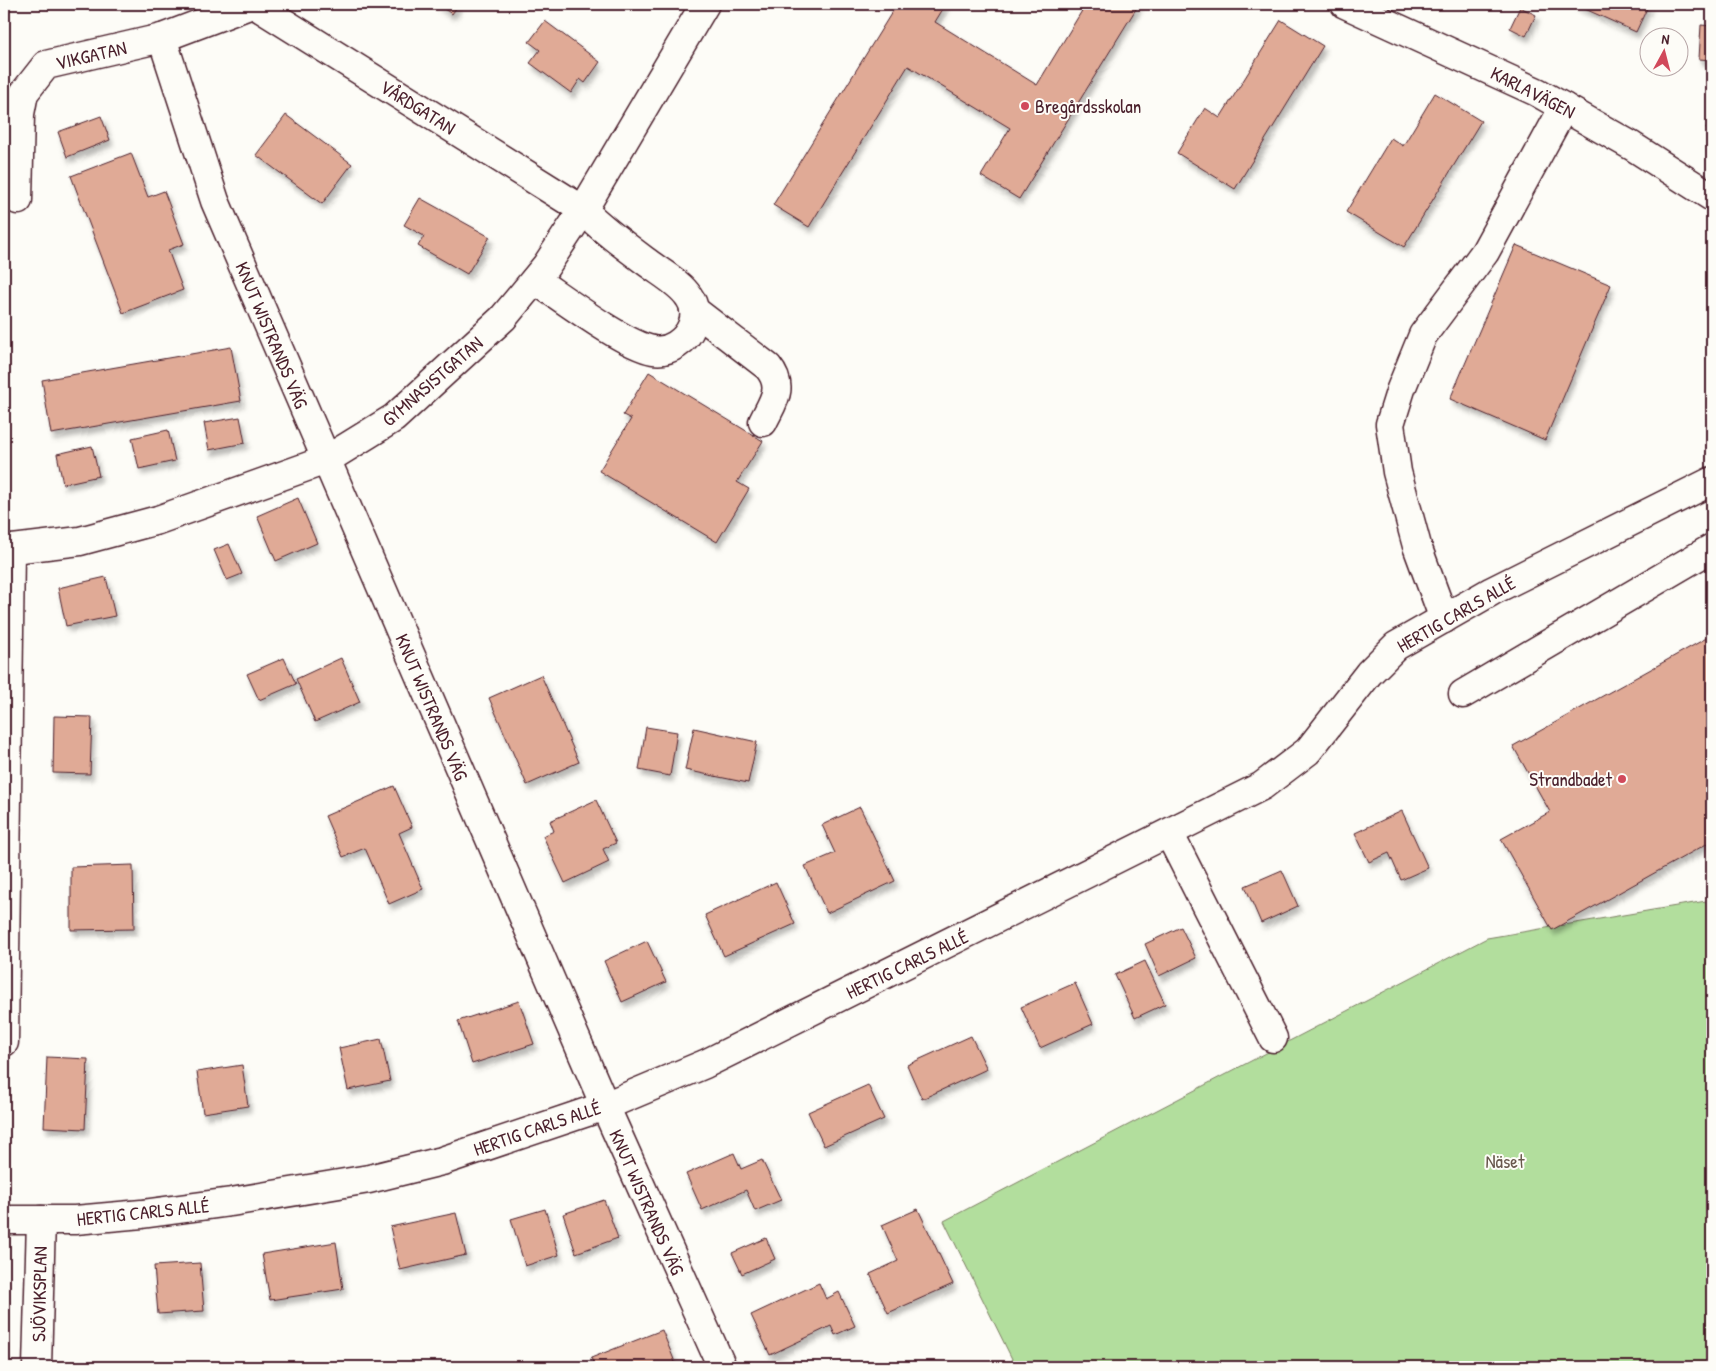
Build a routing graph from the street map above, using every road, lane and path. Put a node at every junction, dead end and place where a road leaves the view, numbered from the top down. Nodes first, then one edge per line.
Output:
1 (253, 4) edge
2 (704, 4) edge
3 (1345, 4) edge
4 (162, 38) junction
5 (1564, 107) junction
6 (1712, 197) edge
7 (18, 200) dead end
8 (583, 210) junction
9 (535, 280) junction
10 (694, 310) junction
11 (763, 422) dead end
12 (326, 460) junction
13 (1709, 490) edge
14 (1712, 548) edge
15 (7, 550) edge
16 (1444, 619) junction
17 (1463, 694) dead end
18 (1169, 833) junction
19 (1273, 1038) dead end
20 (4, 1042) edge
21 (605, 1106) junction
22 (4, 1220) edge
23 (41, 1220) junction
24 (37, 1367) edge
25 (722, 1367) edge

1 - 4 street, VÅRDGATAN
1 - 8 street, VÅRDGATAN
2 - 8 street, GYMNASISTGATAN
3 - 5 street, KARLAVÄGEN
4 - 7 street, VIKGATAN
4 - 12 street, KNUT WISTRANDS VÄG
5 - 6 street, KARLAVÄGEN
5 - 16 street
8 - 9 street, GYMNASISTGATAN
8 - 10 street, VÅRDGATAN
9 - 10 street
9 - 12 street, GYMNASISTGATAN
10 - 11 street
12 - 15 street, GYMNASISTGATAN
12 - 21 street, KNUT WISTRANDS VÄG
13 - 16 street, HERTIG CARLS ALLÉ
14 - 17 street
15 - 20 street
16 - 18 street, HERTIG CARLS ALLÉ
18 - 19 street
18 - 21 street, HERTIG CARLS ALLÉ
21 - 23 street, HERTIG CARLS ALLÉ
21 - 25 street, KNUT WISTRANDS VÄG
22 - 23 street, HERTIG CARLS ALLÉ
23 - 24 street, SJÖVIKSPLAN

